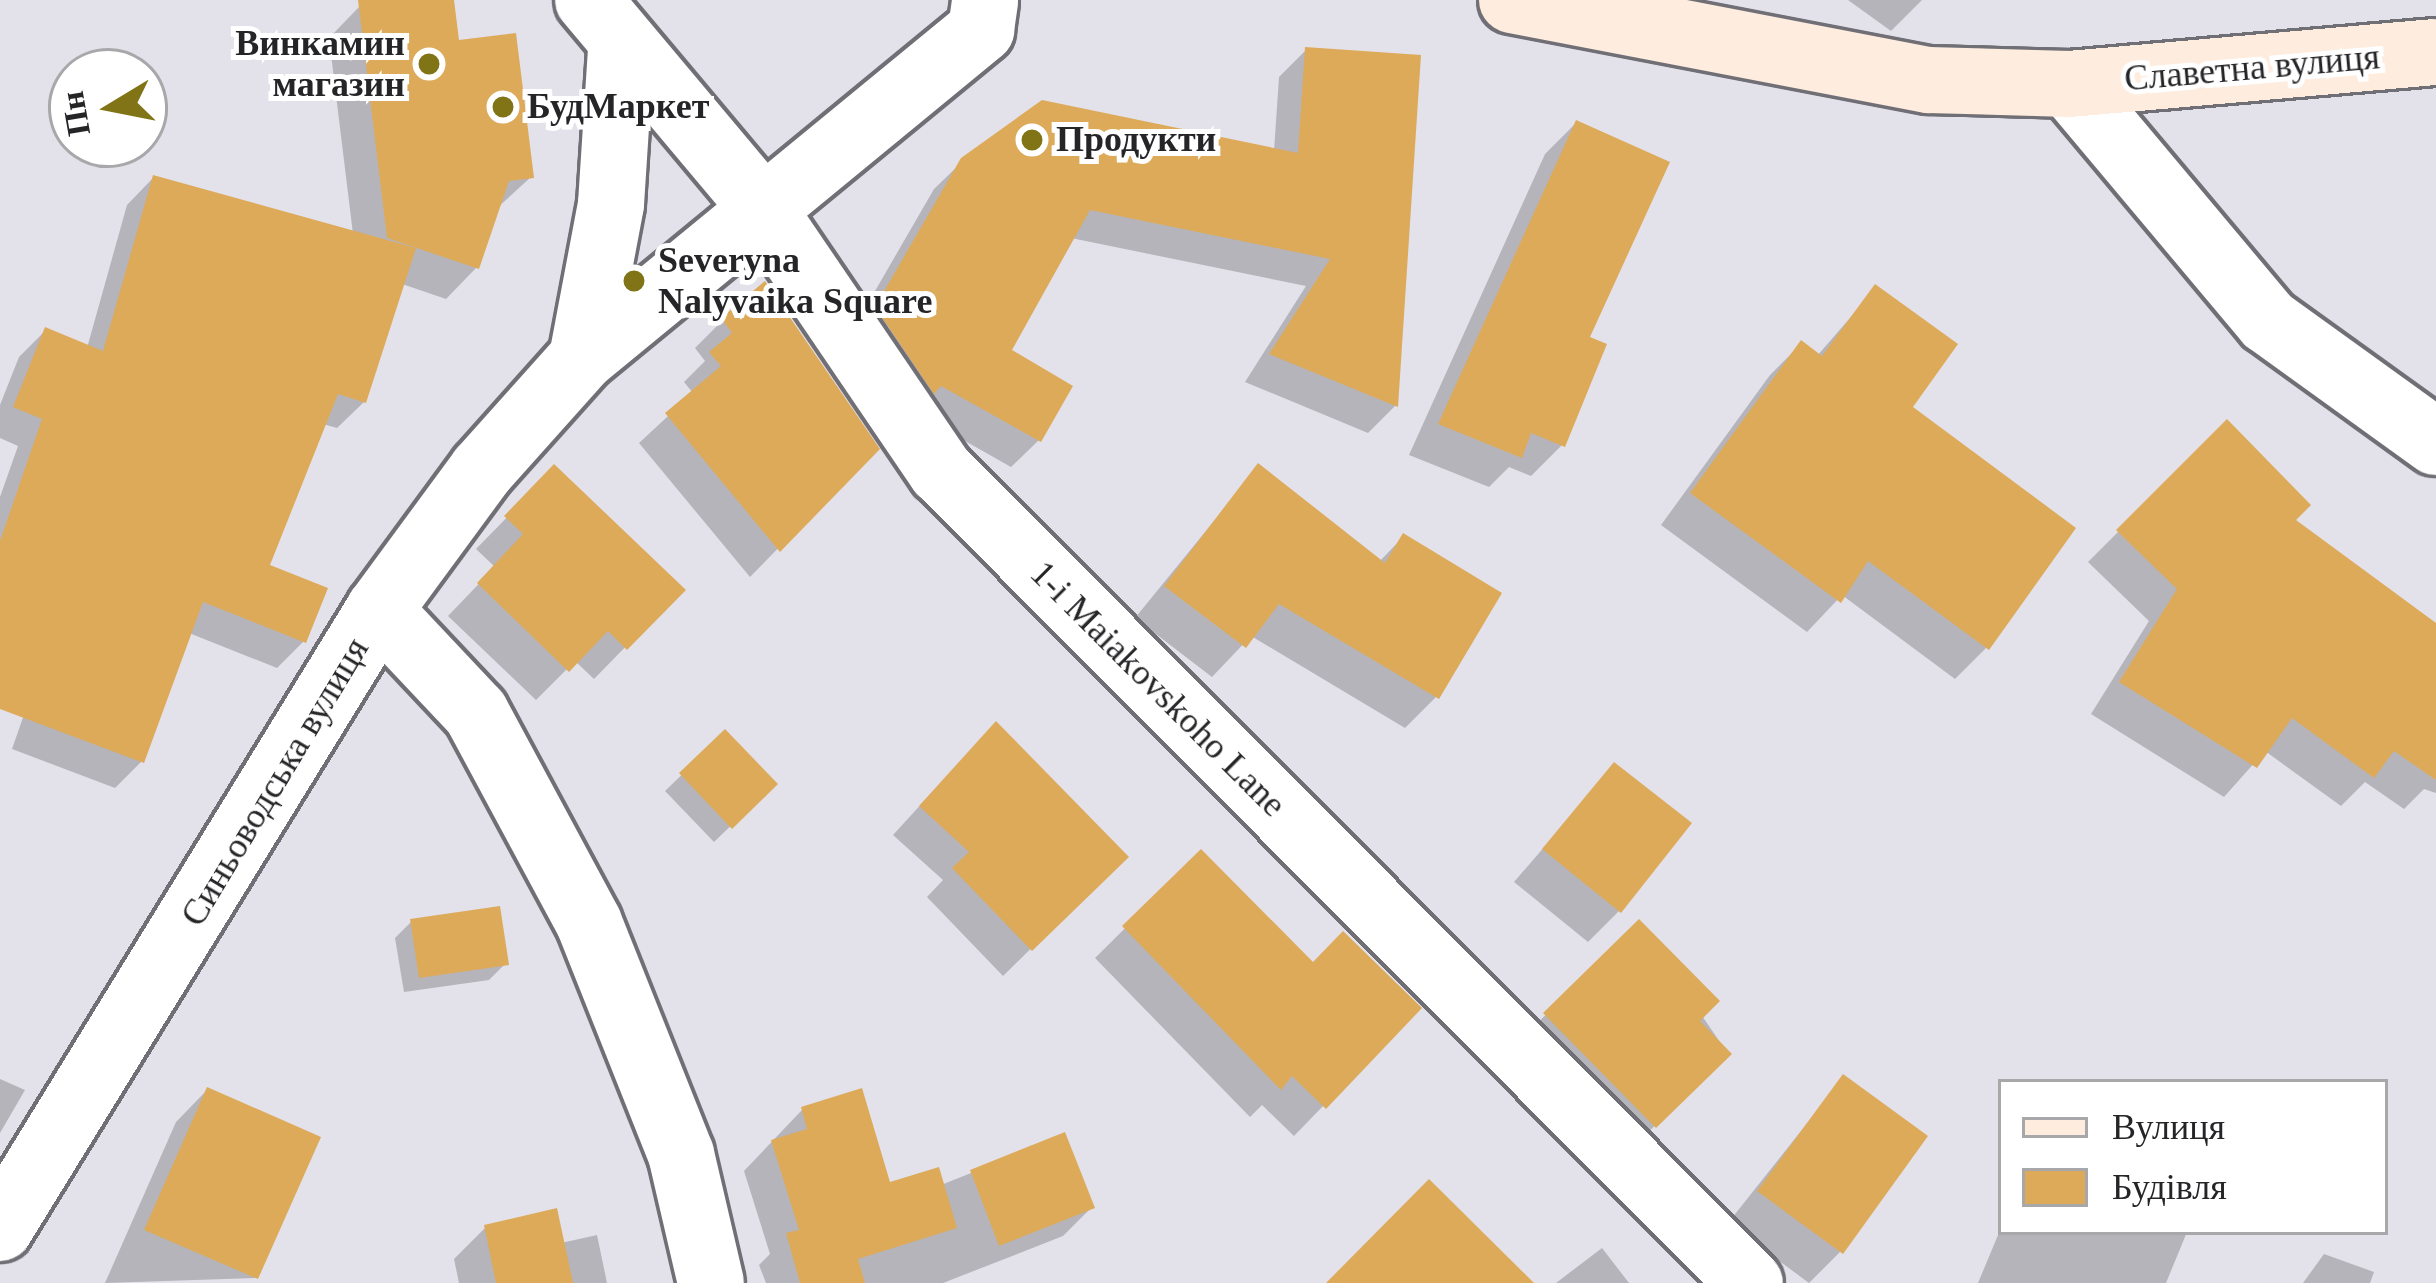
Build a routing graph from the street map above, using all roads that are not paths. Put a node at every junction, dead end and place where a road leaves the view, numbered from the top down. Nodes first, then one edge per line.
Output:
1 (985, 0) edge
2 (1557, 5) edge
3 (604, 24) edge
4 (2436, 52) edge
5 (2069, 84) junction
6 (760, 205) junction
7 (582, 358) junction
8 (2436, 442) edge
9 (379, 610) junction
10 (0, 1228) edge
11 (711, 1283) edge
12 (1750, 1283) edge

1 - 6 street, Синьоводська вулиця
2 - 5 main road
3 - 6 street, 1-i Maiakovskoho Lane
3 - 7 street, Синьоводська вулиця
4 - 5 main road, Славетна вулиця
5 - 8 street
6 - 7 street, Синьоводська вулиця
6 - 12 street, 1-i Maiakovskoho Lane
7 - 9 street, Синьоводська вулиця
9 - 10 street, Синьоводська вулиця
9 - 11 street

